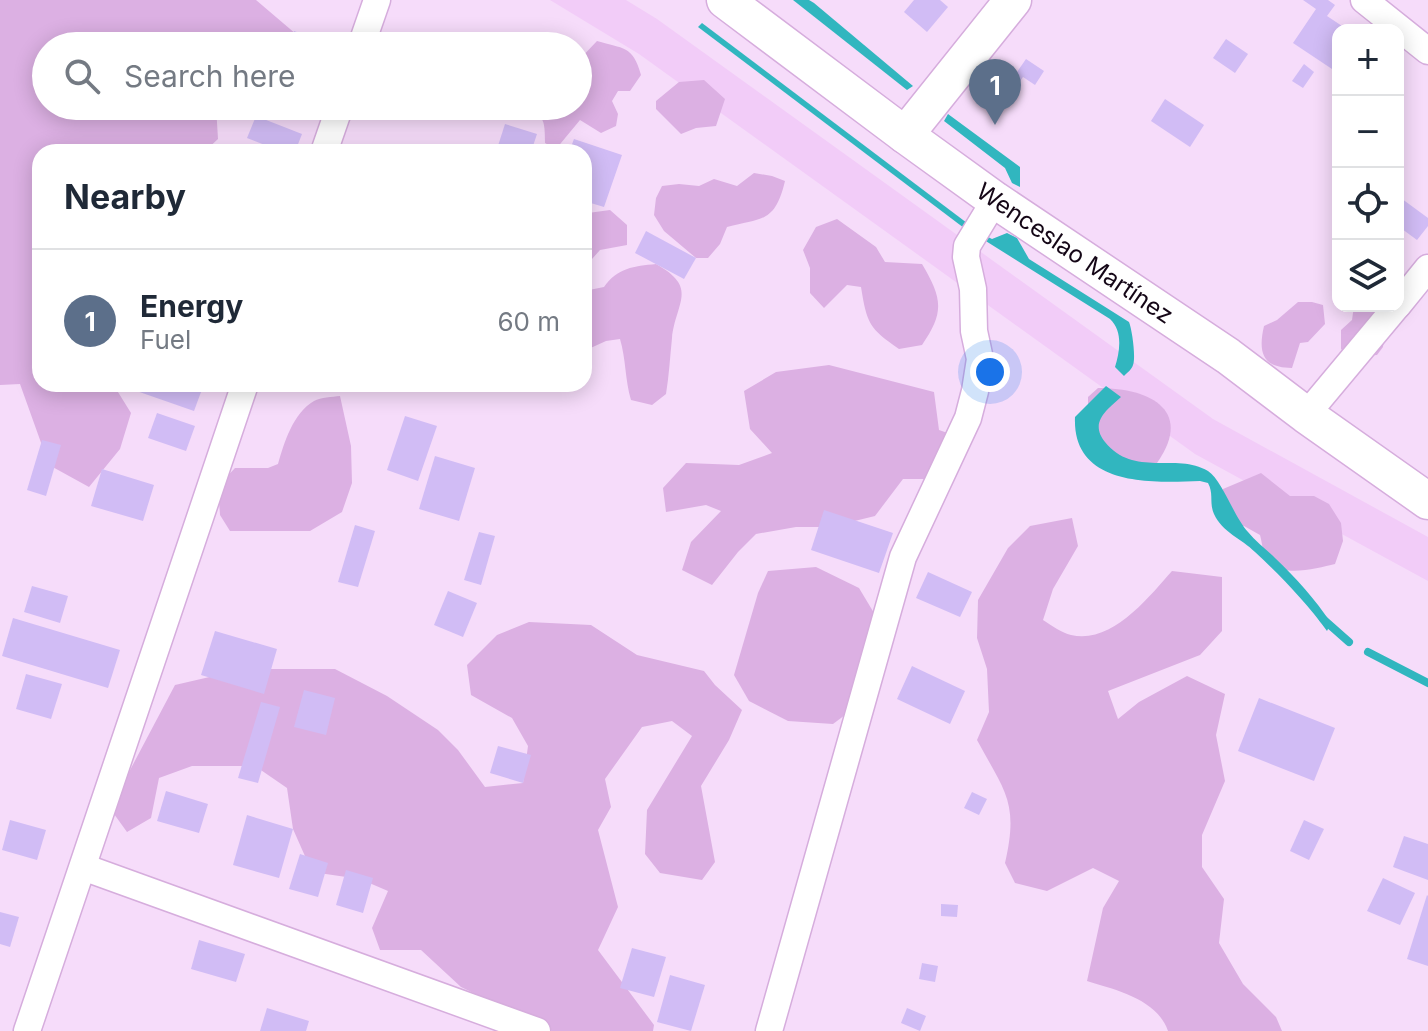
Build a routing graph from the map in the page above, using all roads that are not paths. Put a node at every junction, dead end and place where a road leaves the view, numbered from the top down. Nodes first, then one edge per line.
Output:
1 (377, 0) edge
2 (725, 0) edge
3 (1013, 0) edge
4 (1364, 0) edge
5 (366, 32) edge
6 (1428, 51) edge
7 (335, 120) edge
8 (905, 135) junction
9 (327, 144) edge
10 (995, 200) junction
11 (1428, 268) edge
12 (1404, 297) edge
13 (1391, 312) edge
14 (242, 392) edge
15 (1306, 415) junction
16 (1428, 501) edge
17 (83, 867) junction
18 (477, 1021) edge
19 (27, 1031) edge
20 (537, 1031) edge
21 (769, 1031) edge

1 - 5 street
2 - 8 main road, Wenceslao Martínez
3 - 8 main road
4 - 6 street
7 - 9 street
8 - 10 main road, Wenceslao Martínez
10 - 15 main road, Wenceslao Martínez
10 - 21 street
11 - 12 street
13 - 15 street
14 - 17 street
15 - 16 main road, Wenceslao Martínez
17 - 18 street
17 - 19 street
18 - 20 street

